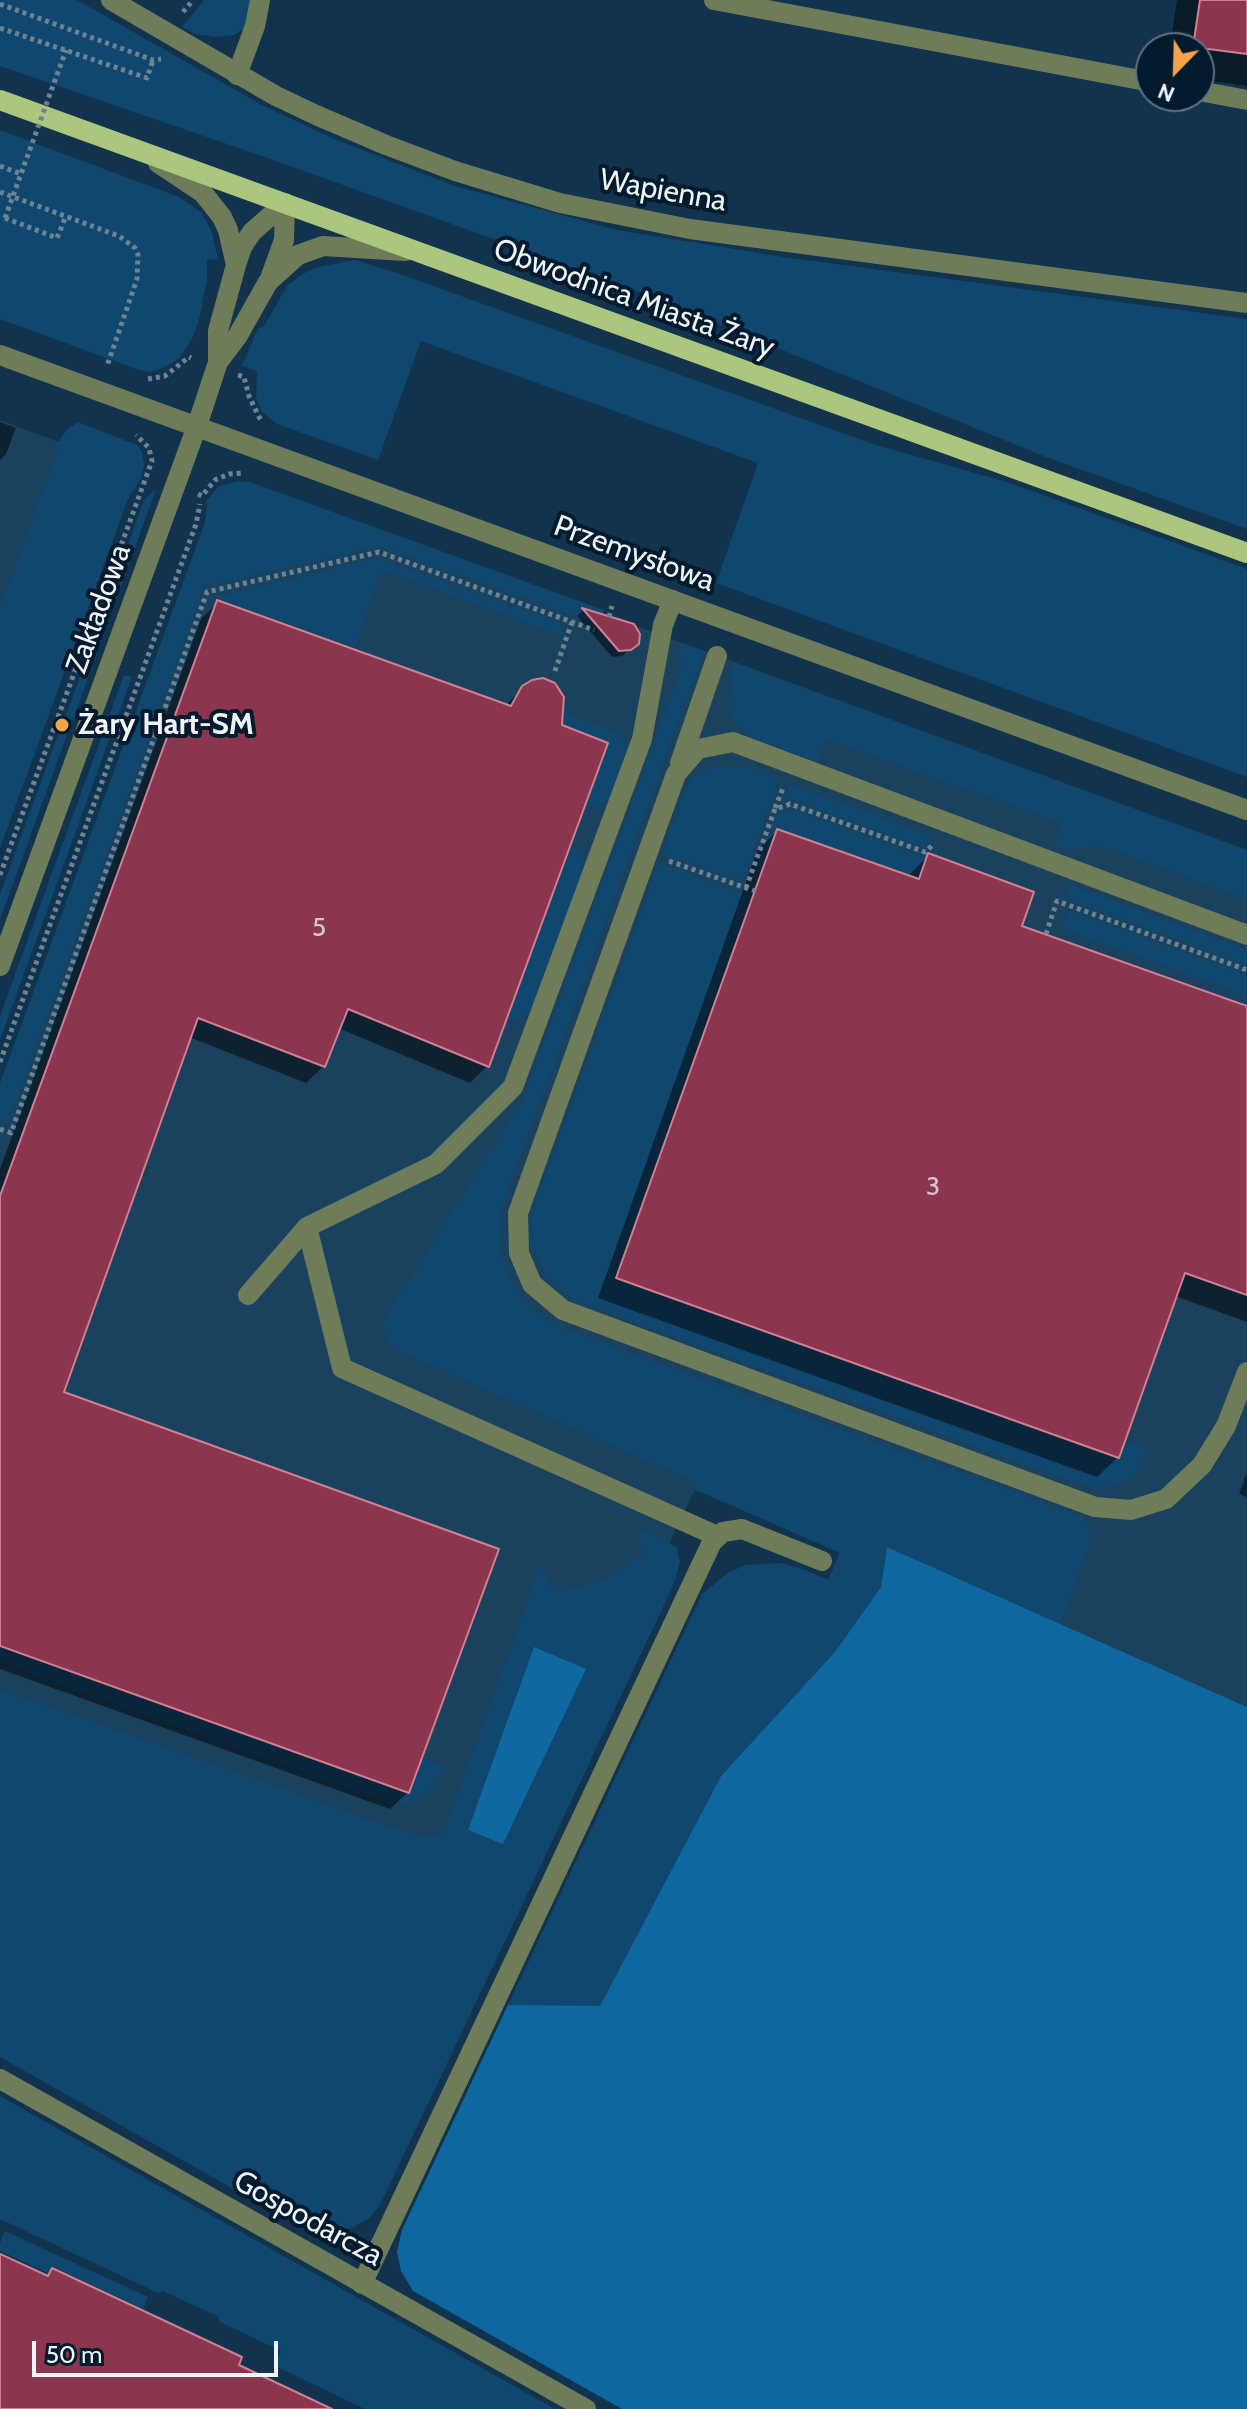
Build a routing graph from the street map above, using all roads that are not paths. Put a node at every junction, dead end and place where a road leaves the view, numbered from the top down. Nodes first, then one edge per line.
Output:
1 (111, 0) edge
2 (260, 0) edge
3 (714, 0) edge
4 (237, 75) junction
5 (1135, 79) edge
6 (1215, 94) edge
7 (0, 100) edge
8 (1247, 100) edge
9 (145, 154) junction
10 (285, 203) junction
11 (417, 253) junction
12 (236, 265) junction
13 (268, 282) junction
14 (1247, 303) edge
15 (0, 355) edge
16 (217, 365) junction
17 (197, 426) junction
18 (1247, 553) edge
19 (673, 600) junction
20 (717, 656) dead end
21 (676, 774) junction
22 (1247, 810) edge
23 (1247, 935) edge
24 (0, 966) edge
25 (307, 1227) junction
26 (248, 1295) dead end
27 (1247, 1372) edge
28 (717, 1536) junction
29 (822, 1561) dead end
30 (0, 2079) edge
31 (362, 2284) junction
32 (586, 2409) edge

1 - 4 street, Wapienna
2 - 4 street
3 - 5 street
4 - 14 street, Wapienna
6 - 8 street
7 - 9 main road, Obwodnica Miasta Żary
9 - 10 main road, Obwodnica Miasta Żary
9 - 12 street, Zakładowa
10 - 11 main road, Obwodnica Miasta Żary
10 - 12 street, Zakładowa
10 - 13 street, Zakładowa
11 - 13 street, Zakładowa
11 - 18 main road, Obwodnica Miasta Żary
12 - 16 street, Zakładowa
13 - 16 street, Zakładowa
15 - 17 street, Przemysłowa
16 - 17 street, Zakładowa
17 - 19 street, Przemysłowa
17 - 24 street, Zakładowa
19 - 22 street, Przemysłowa
19 - 25 street
20 - 21 street
21 - 23 street
21 - 27 street
25 - 26 street
25 - 28 street
28 - 29 street
28 - 31 street
30 - 31 street, Gospodarcza
31 - 32 street, Gospodarcza

